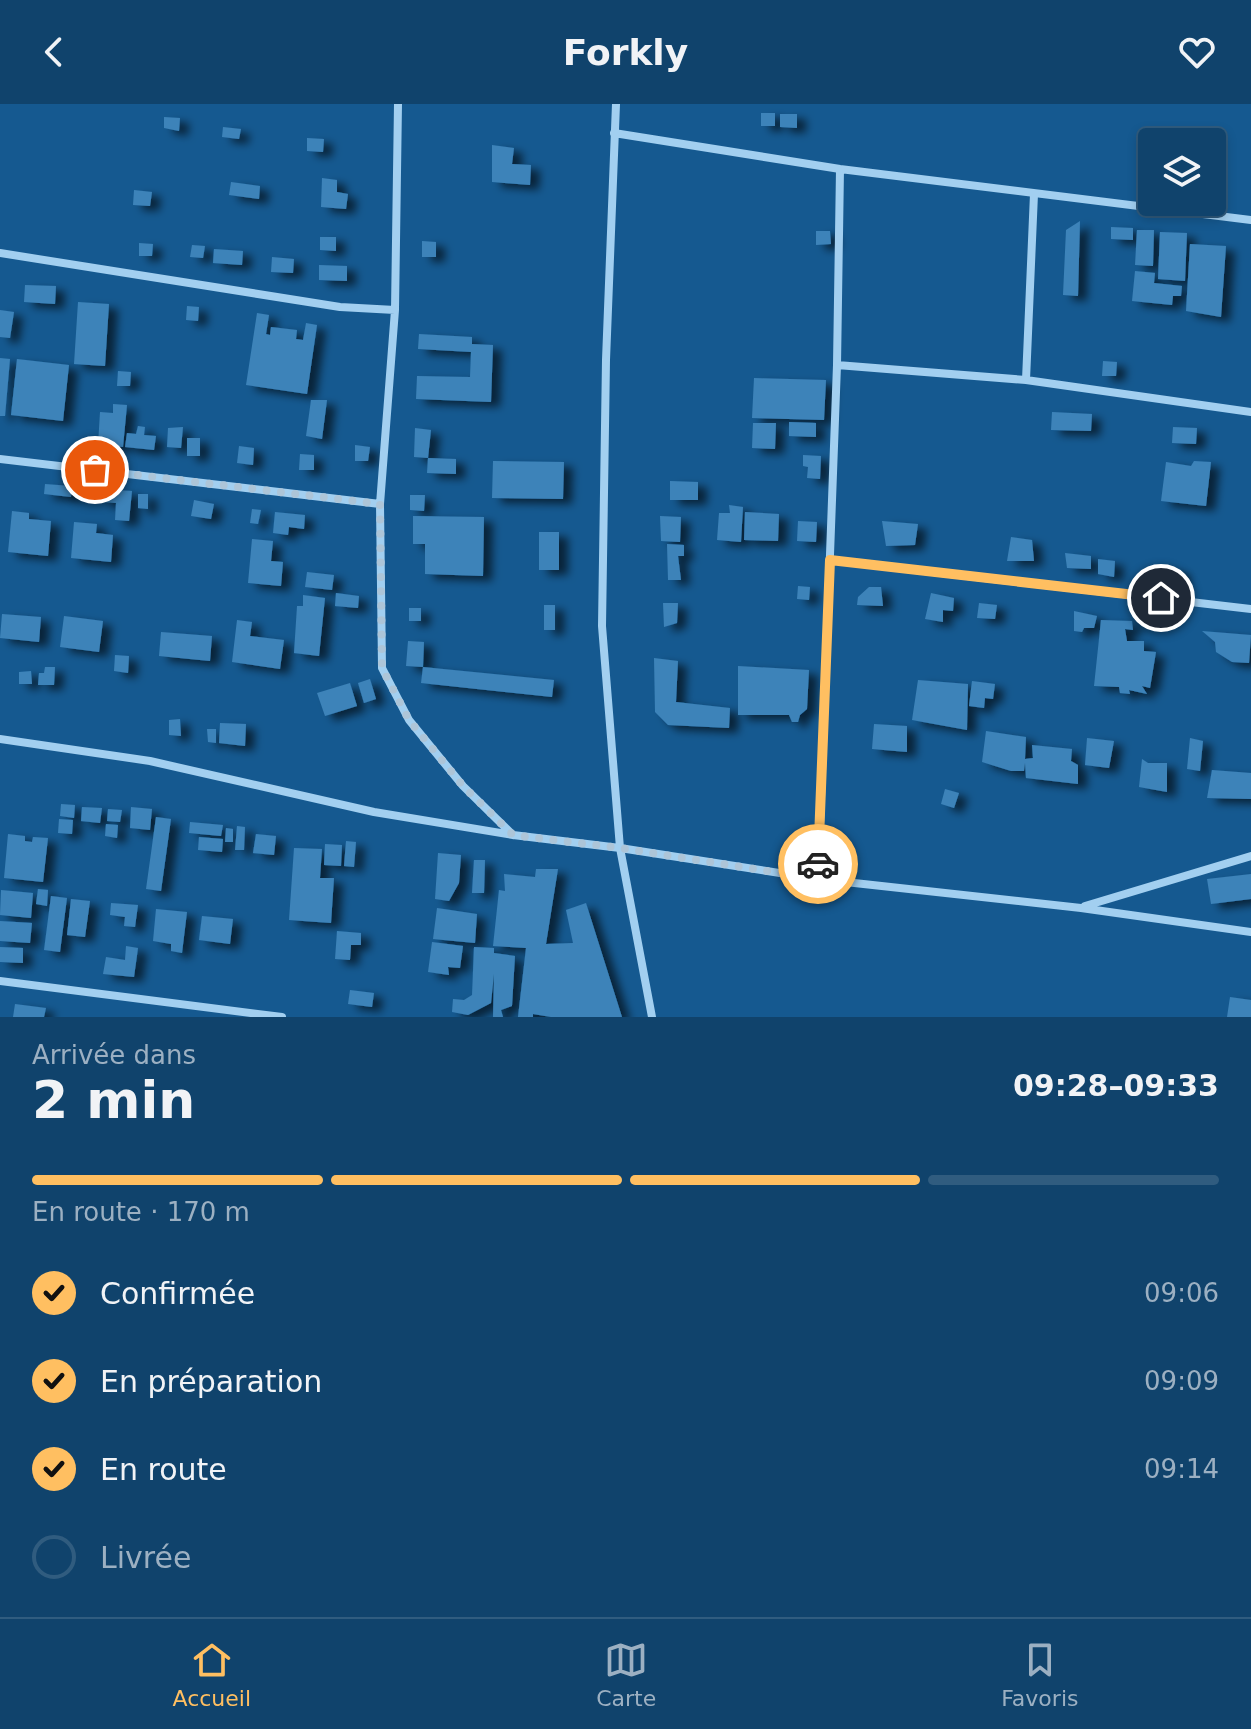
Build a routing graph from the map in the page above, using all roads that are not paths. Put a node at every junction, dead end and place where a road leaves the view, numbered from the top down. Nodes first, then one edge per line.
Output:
1 (398, 104) edge
2 (616, 104) edge
3 (614, 133) junction
4 (840, 169) junction
5 (1034, 194) junction
6 (1251, 220) edge
7 (0, 253) edge
8 (395, 310) junction
9 (837, 365) junction
10 (1026, 380) junction
11 (1251, 412) edge
12 (0, 459) edge
13 (380, 504) junction
14 (830, 560) junction
15 (1251, 609) edge
16 (0, 739) edge
17 (513, 835) junction
18 (620, 848) junction
19 (1251, 856) edge
20 (818, 879) junction
21 (1081, 908) junction
22 (1251, 932) edge
23 (0, 981) edge
24 (282, 1017) edge
25 (652, 1017) edge

1 - 8 street
2 - 3 street
3 - 4 street
3 - 18 street
4 - 5 street
4 - 9 street
5 - 6 street
5 - 10 street
7 - 8 street
8 - 13 street
9 - 10 street
9 - 14 street
10 - 11 street
12 - 13 street
13 - 17 street
14 - 15 street
14 - 20 street
16 - 17 street
17 - 18 street
18 - 20 street
18 - 25 street
19 - 21 street
20 - 21 street
21 - 22 street
23 - 24 street

